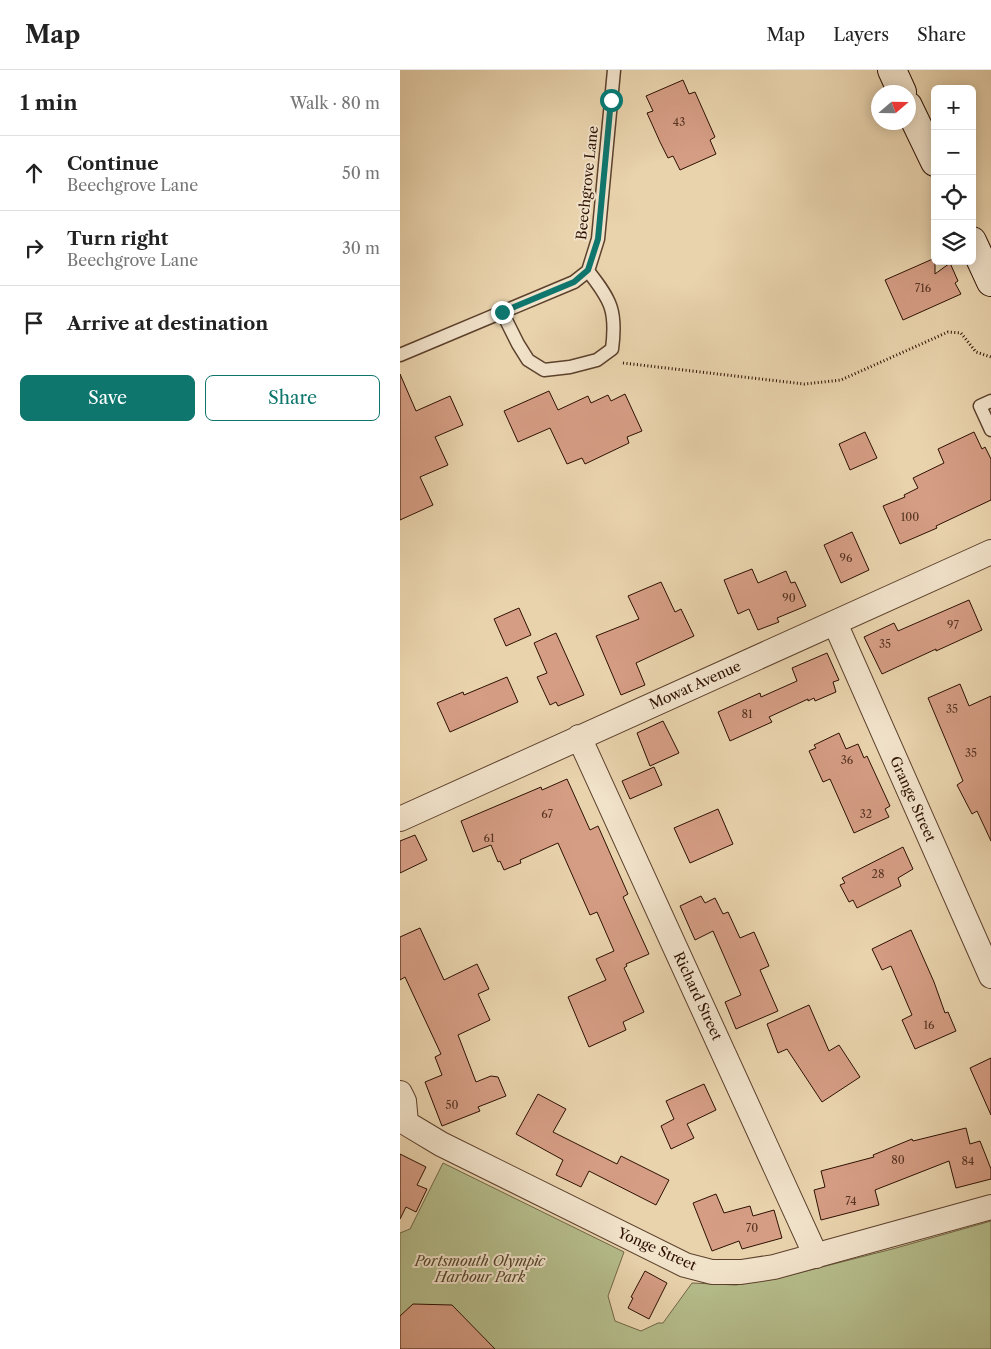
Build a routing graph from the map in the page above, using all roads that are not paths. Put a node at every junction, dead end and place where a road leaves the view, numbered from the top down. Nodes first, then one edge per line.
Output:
1 (614, 70) edge
2 (892, 70) edge
3 (899, 85) edge
4 (916, 123) edge
5 (931, 154) edge
6 (976, 250) edge
7 (588, 270) junction
8 (991, 282) edge
9 (502, 312) junction
10 (400, 356) edge
11 (991, 401) edge
12 (991, 430) edge
13 (991, 552) edge
14 (835, 623) junction
15 (579, 737) junction
16 (400, 819) edge
17 (991, 976) edge
18 (400, 1093) edge
19 (403, 1124) edge
20 (991, 1207) edge
21 (816, 1256) junction

1 - 7 lane, Beechgrove Lane
2 - 3 main road
4 - 5 main road
6 - 8 main road
7 - 9 lane
7 - 9 lane
9 - 10 lane
11 - 12 lane
13 - 14 street, Mowat Avenue
14 - 15 street, Mowat Avenue
14 - 17 street, Grange Street
15 - 16 street, Mowat Avenue
15 - 21 street, Richard Street
18 - 19 street
19 - 21 street, Yonge Street
20 - 21 street, Yonge Street

